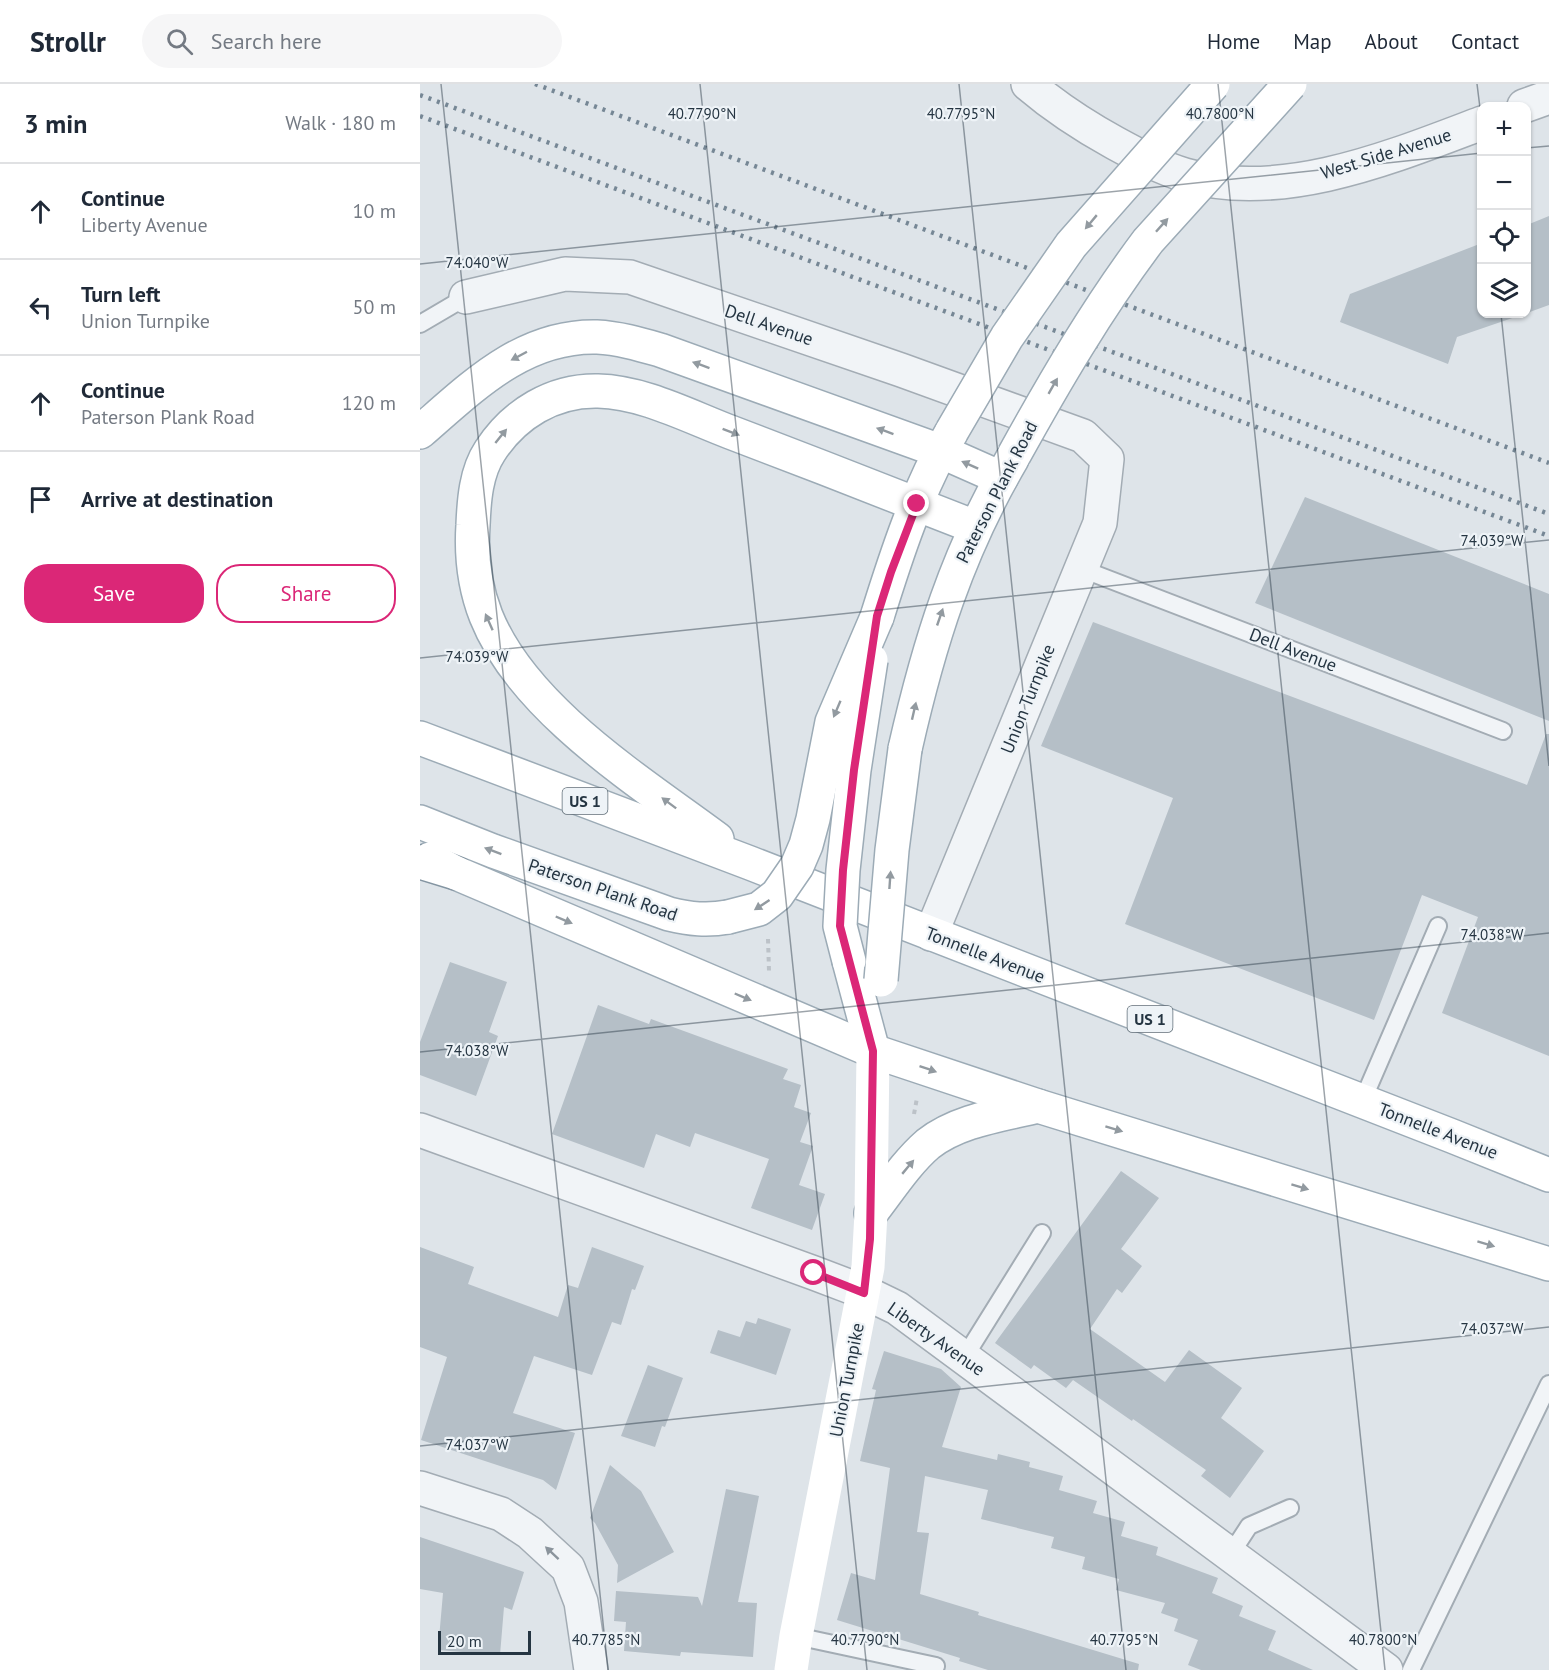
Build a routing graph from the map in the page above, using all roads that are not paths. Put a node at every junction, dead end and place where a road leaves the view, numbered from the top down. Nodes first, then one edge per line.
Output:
1 (1028, 84) edge
2 (1213, 84) edge
3 (1290, 84) edge
4 (1549, 97) edge
5 (1531, 103) edge
6 (1477, 125) edge
7 (466, 297) joint
8 (420, 324) edge
9 (420, 432) edge
10 (946, 441) junction
11 (1107, 459) joint
12 (1007, 467) junction
13 (917, 504) junction
14 (975, 528) junction
15 (1082, 569) junction
16 (877, 616) junction
17 (1503, 731) dead end
18 (420, 738) edge
19 (420, 822) edge
20 (420, 854) edge
21 (420, 862) edge
22 (750, 863) junction
23 (456, 873) junction
24 (1438, 926) dead end
25 (931, 934) junction
26 (873, 1051) junction
27 (1362, 1101) junction
28 (1038, 1106) junction
29 (420, 1130) edge
30 (1549, 1175) edge
31 (871, 1213) junction
32 (1042, 1233) dead end
33 (1549, 1264) edge
34 (864, 1293) junction
35 (963, 1358) junction
36 (1549, 1384) edge
37 (420, 1488) edge
38 (1290, 1508) dead end
39 (1230, 1555) junction
40 (796, 1636) junction
41 (936, 1666) dead end
42 (1374, 1666) edge
43 (591, 1670) edge
44 (791, 1670) edge
45 (1411, 1670) edge

1 - 6 street, West Side Avenue
2 -> 10 main road, Paterson Plank Road, bridge
12 -> 3 main road, Paterson Plank Road, bridge
4 - 5 street
7 - 8 lane, Dell Avenue
7 - 11 street, Dell Avenue
10 -> 9 main road
12 -> 10 main road
10 - 13 main road, Paterson Plank Road
11 - 15 street, Union Turnpike
12 - 14 main road, Paterson Plank Road
13 - 14 main road
13 - 16 main road, Paterson Plank Road
22 -> 13 main road
26 -> 14 main road, Paterson Plank Road, bridge
15 - 17 lane, Dell Avenue
15 - 25 street, Union Turnpike
16 -> 19 main road, Paterson Plank Road, bridge
16 - 26 main road, Paterson Plank Road, bridge
18 - 22 main road, Tonnelle Avenue / US 1
20 - 23 main road, Paterson Plank Road
21 - 23 main road
22 - 25 main road, Tonnelle Avenue / US 1
23 -> 26 main road, Paterson Plank Road
24 - 27 lane
25 - 27 main road, Tonnelle Avenue / US 1
26 -> 28 main road
26 - 31 main road, Union Turnpike
27 - 30 main road, Tonnelle Avenue / US 1
31 -> 28 main road
28 -> 33 main road
29 - 34 street, Liberty Avenue
31 - 34 main road, Union Turnpike
32 - 35 lane
34 - 35 street, Liberty Avenue
34 - 40 main road, Union Turnpike
35 - 39 street, Liberty Avenue
36 - 45 lane
43 -> 37 street
38 - 39 lane
39 - 42 street, Liberty Avenue
40 - 41 lane
40 - 44 main road, Union Turnpike

